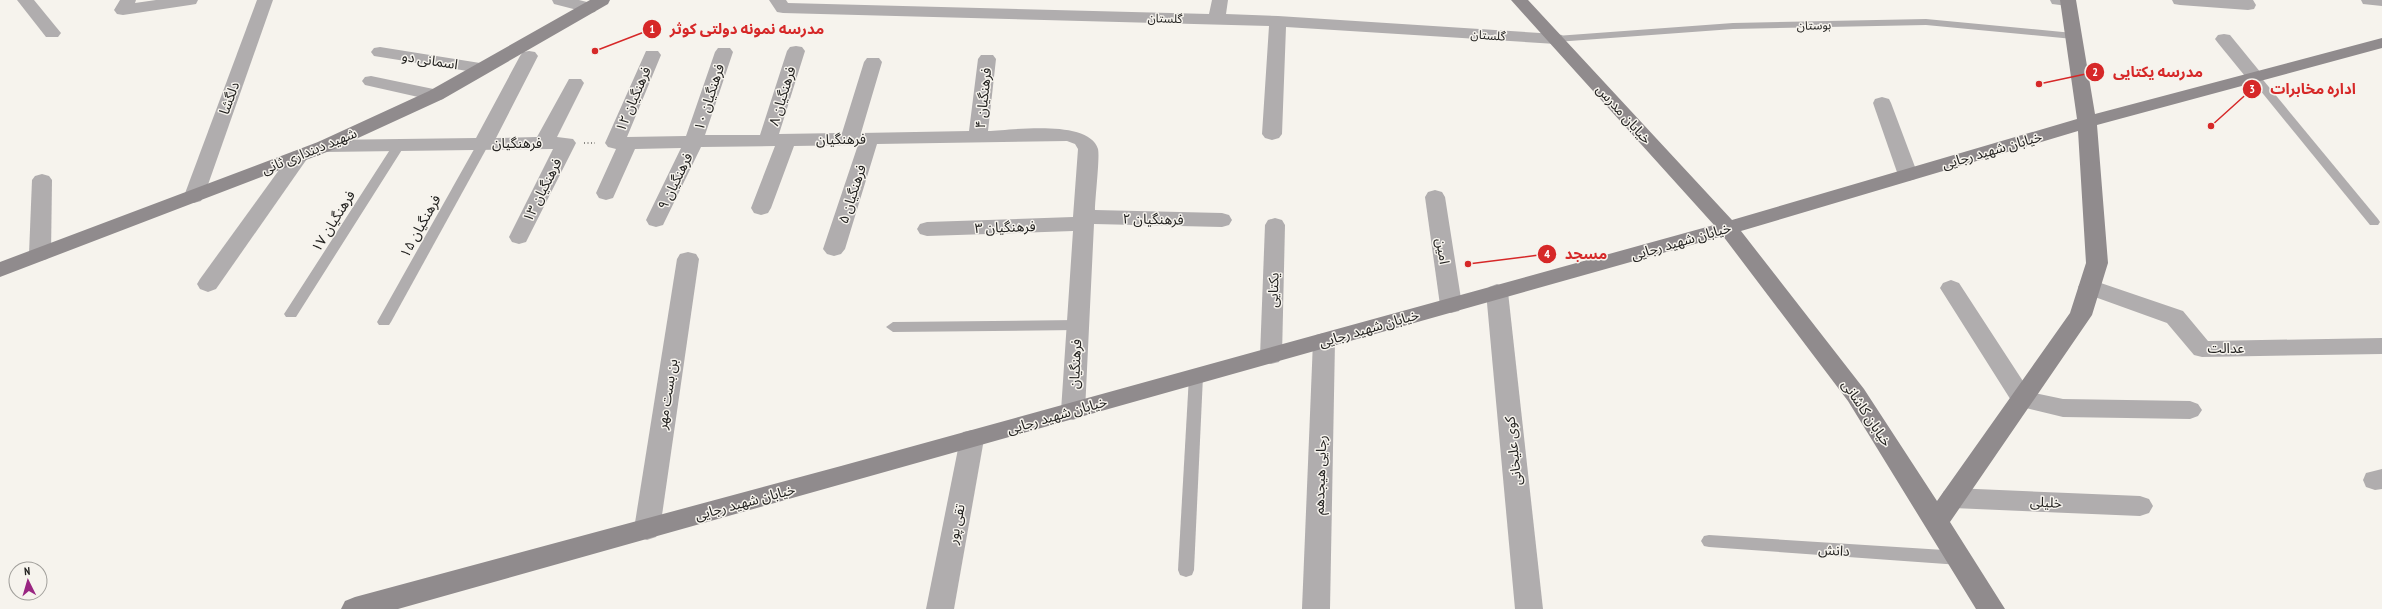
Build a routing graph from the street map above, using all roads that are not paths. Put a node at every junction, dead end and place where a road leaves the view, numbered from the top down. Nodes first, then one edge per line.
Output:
1 (25, 0) edge
2 (128, 0) edge
3 (190, 0) edge
4 (265, 0) edge
5 (560, 0) edge
6 (777, 0) edge
7 (1006, 0) edge
8 (1220, 0) edge
9 (1519, 0) edge
10 (2064, 0) edge
11 (2180, 0) edge
12 (2244, 0) edge
13 (2369, 0) edge
14 (2382, 1) edge
15 (596, 4) edge
16 (984, 13) junction
17 (1216, 19) junction
18 (1278, 21) junction
19 (52, 33) dead end
20 (2073, 36) junction
21 (1556, 39) junction
22 (2224, 39) dead end
23 (2382, 43) edge
24 (796, 51) dead end
25 (380, 52) dead end
26 (724, 52) dead end
27 (652, 54) dead end
28 (528, 56) dead end
29 (987, 59) dead end
30 (873, 62) dead end
31 (480, 68) junction
32 (2255, 77) junction
33 (371, 81) dead end
34 (575, 83) dead end
35 (436, 95) junction
36 (1882, 103) dead end
37 (2087, 122) junction
38 (1272, 134) dead end
39 (978, 137) junction
40 (850, 139) junction
41 (870, 139) junction
42 (778, 140) junction
43 (694, 141) junction
44 (544, 143) junction
45 (566, 143) joint
46 (621, 143) junction
47 (483, 144) junction
48 (399, 145) junction
49 (326, 146) junction
50 (299, 156) junction
51 (1908, 175) junction
52 (42, 180) dead end
53 (606, 193) dead end
54 (194, 196) junction
55 (1435, 197) dead end
56 (761, 208) dead end
57 (656, 220) dead end
58 (1222, 220) dead end
59 (1083, 221) junction
60 (2374, 222) dead end
61 (1275, 225) dead end
62 (1728, 228) junction
63 (927, 229) dead end
64 (519, 237) dead end
65 (834, 249) dead end
66 (40, 254) junction
67 (688, 259) dead end
68 (0, 270) edge
69 (208, 284) dead end
70 (2090, 287) junction
71 (1951, 288) dead end
72 (1497, 292) junction
73 (1451, 305) junction
74 (291, 314) dead end
75 (384, 322) dead end
76 (1077, 325) junction
77 (894, 327) dead end
78 (1324, 341) junction
79 (2382, 346) edge
80 (1271, 356) junction
81 (1196, 376) junction
82 (2022, 399) junction
83 (2190, 410) dead end
84 (1073, 411) junction
85 (972, 439) junction
86 (1953, 498) junction
87 (2140, 506) dead end
88 (1937, 521) junction
89 (647, 529) junction
90 (1709, 541) dead end
91 (1960, 558) junction
92 (1186, 570) dead end
93 (356, 609) edge
94 (940, 609) edge
95 (1316, 609) edge
96 (1529, 609) edge
97 (1991, 609) edge

1 - 19 street
2 - 3 street
4 - 54 street, دلگشا
5 - 15 street
6 - 16 street, گلستان
7 - 16 street
8 - 17 street
9 - 21 street, خیابان مدرس
10 - 20 street
11 - 12 street
13 - 14 street
15 - 31 street, شهید دینداری ثانی
16 - 17 street, گلستان
17 - 18 street, گلستان
18 - 21 street, گلستان
18 - 38 street
20 - 21 lane, بوستان
20 - 37 street
21 - 62 street, خیابان مدرس
22 - 32 street
23 - 32 street, خیابان شهید رجایی
24 - 42 street, فرهنگیان ۸
25 - 31 street, اسمانی دو
26 - 43 street, فرهنگیان ۱۰
27 - 46 street, فرهنگیان ۱۲
28 - 47 street
29 - 39 street, فرهنگیان ۴
30 - 40 street
31 - 35 street, شهید دینداری ثانی
32 - 37 street, خیابان شهید رجایی
32 - 60 lane
33 - 35 street
34 - 44 street
35 - 49 street, شهید دینداری ثانی
36 - 51 street
37 - 51 street, خیابان شهید رجایی
37 - 70 street
39 - 41 street, فرهنگیان
39 - 59 street, فرهنگیان
40 - 41 street, فرهنگیان
40 - 42 street, فرهنگیان
41 - 65 street, فرهنگیان ۵
42 - 43 street, فرهنگیان
42 - 56 street, فرهنگیان ۸
43 - 46 street, فرهنگیان
43 - 57 street, فرهنگیان ۹
44 - 45 street, فرهنگیان
44 - 47 street, فرهنگیان
45 - 64 street, فرهنگیان ۱۳
46 - 53 street, فرهنگیان ۱۲
47 - 48 street, فرهنگیان
47 - 75 lane, فرهنگیان ۱۵
48 - 49 street, فرهنگیان
48 - 74 lane, فرهنگیان ۱۷
49 - 50 street, شهید دینداری ثانی
50 - 54 street, شهید دینداری ثانی
50 - 69 street
51 - 62 street, خیابان شهید رجایی
52 - 66 street
54 - 66 street, شهید دینداری ثانی
55 - 73 street, امین
58 - 59 street, فرهنگیان ۲
59 - 63 street, فرهنگیان ۳
59 - 76 street, فرهنگیان
61 - 80 street, یکتایی
62 - 72 street, خیابان شهید رجایی
62 - 88 street, خیابان کاشانی
66 - 68 street, شهید دینداری ثانی
67 - 89 street, بن بست مهر
70 - 79 street, عدالت
70 - 82 street
71 - 82 street
72 - 73 street, خیابان شهید رجایی
72 - 96 street, کوی علیخانی
73 - 78 street, خیابان شهید رجایی
76 - 77 lane
76 - 84 street, فرهنگیان
78 - 80 street, خیابان شهید رجایی
78 - 95 street, رجایی هیجدهم
80 - 81 street, خیابان شهید رجایی
81 - 84 street, خیابان شهید رجایی
81 - 92 lane
82 - 83 street
82 - 86 street
84 - 85 street, خیابان شهید رجایی
85 - 89 street, خیابان شهید رجایی
85 - 94 street, تقی پور
86 - 87 street, خلیلی
86 - 88 street
88 - 91 street, خیابان کاشانی
89 - 93 street, خیابان شهید رجایی
90 - 91 lane, دانش
91 - 97 street, خیابان کاشانی

